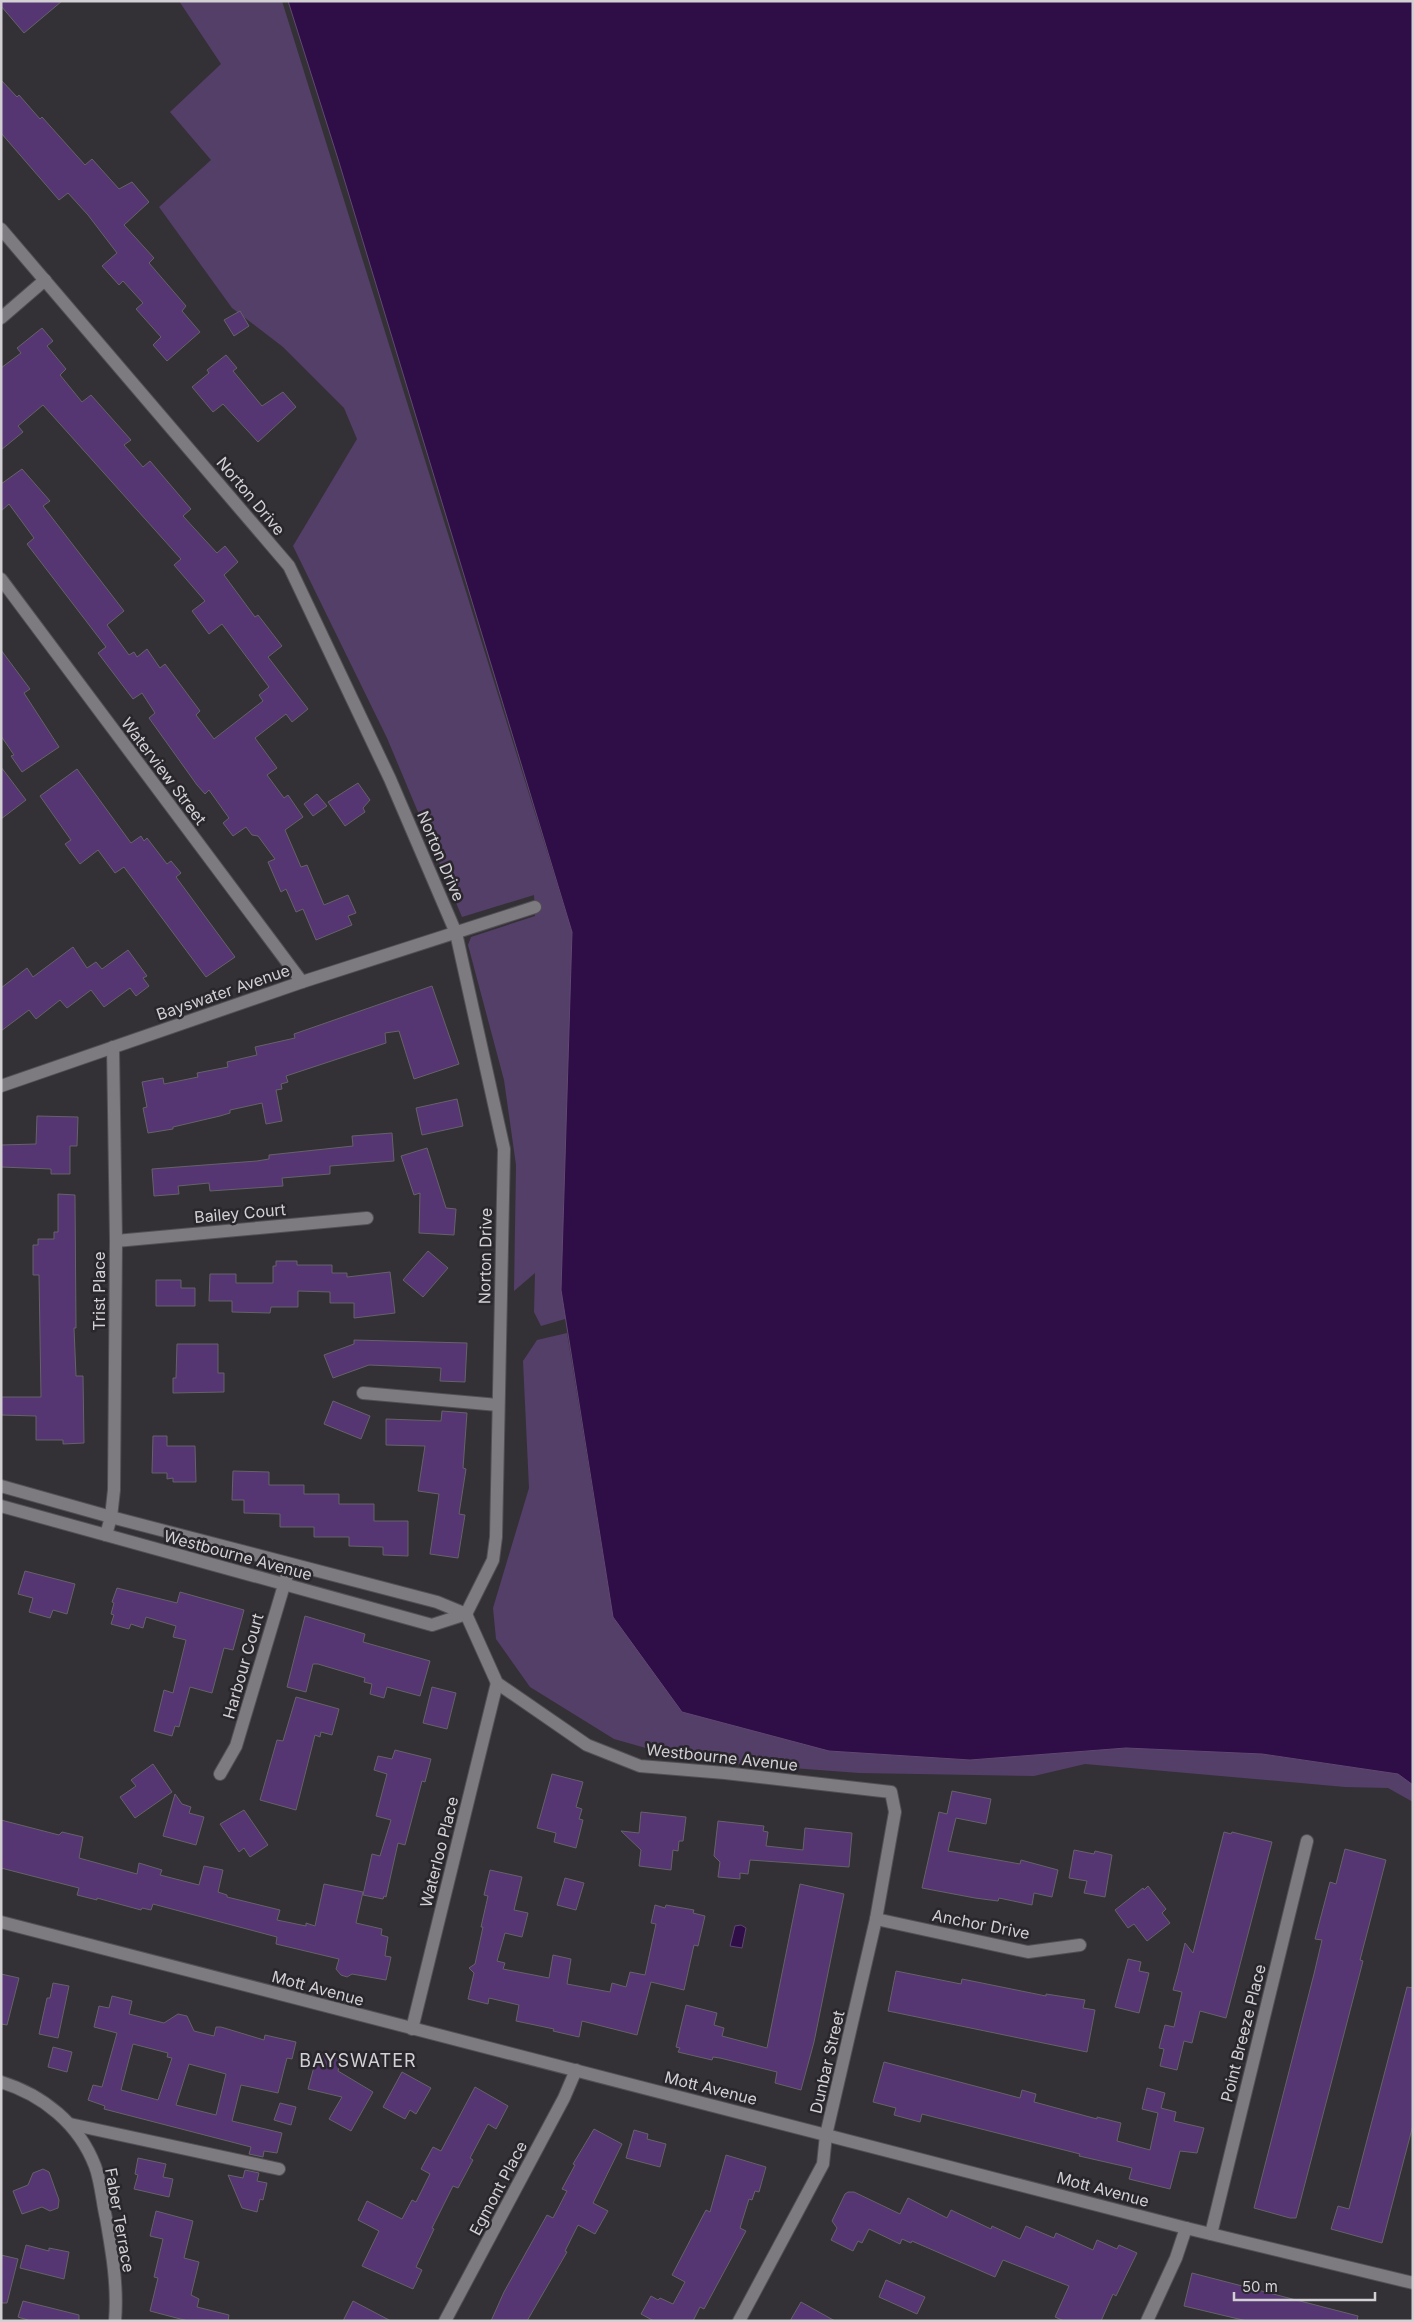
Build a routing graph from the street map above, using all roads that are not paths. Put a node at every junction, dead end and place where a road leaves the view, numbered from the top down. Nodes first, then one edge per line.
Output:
1 (1, 229) edge
2 (45, 280) junction
3 (1, 318) edge
4 (1, 579) edge
5 (535, 907) dead end
6 (456, 933) junction
7 (302, 982) junction
8 (113, 1047) junction
9 (1, 1086) edge
10 (367, 1218) dead end
11 (116, 1241) junction
12 (363, 1393) dead end
13 (498, 1405) junction
14 (1, 1486) edge
15 (1, 1506) edge
16 (111, 1517) junction
17 (106, 1535) junction
18 (290, 1565) junction
19 (284, 1584) junction
20 (466, 1614) junction
21 (498, 1683) junction
22 (220, 1774) dead end
23 (892, 1792) joint
24 (1307, 1841) dead end
25 (876, 1919) junction
26 (1, 1922) edge
27 (1080, 1945) dead end
28 (412, 2029) junction
29 (576, 2070) junction
30 (1, 2082) edge
31 (70, 2124) junction
32 (826, 2134) junction
33 (279, 2168) dead end
34 (1186, 2228) junction
35 (1212, 2234) junction
36 (1413, 2283) edge
37 (116, 2321) edge
38 (445, 2321) edge
39 (739, 2321) edge
40 (1147, 2321) edge

1 - 2 street, Norton Drive
2 - 3 street
2 - 6 street, Norton Drive
4 - 7 street, Waterview Street
5 - 6 street, Bayswater Avenue
6 - 7 street, Bayswater Avenue
6 - 13 street, Norton Drive
7 - 8 street, Bayswater Avenue
8 - 9 street, Bayswater Avenue
8 - 11 street, Trist Place
10 - 11 street, Bailey Court
11 - 16 street, Trist Place
12 - 13 street
13 - 20 street, Norton Drive
14 - 16 street, Westbourne Avenue
15 - 17 street, Westbourne Avenue
16 - 17 street, Trist Place
16 - 18 street, Westbourne Avenue
17 - 19 street, Westbourne Avenue
18 - 19 street, Harbour Court
18 - 20 street, Westbourne Avenue
19 - 20 street, Westbourne Avenue
19 - 22 street, Harbour Court
20 - 21 street
21 - 23 street, Westbourne Avenue
21 - 28 street, Waterloo Place
23 - 25 street, Dunbar Street
24 - 35 street, Point Breeze Place
25 - 27 street, Anchor Drive
25 - 32 street, Dunbar Street
26 - 28 street, Mott Avenue
28 - 29 street, Mott Avenue
29 - 32 street, Mott Avenue
29 - 38 street, Egmont Place
30 - 31 street, Faber Terrace
31 - 33 street
31 - 37 street, Faber Terrace
32 - 34 street, Mott Avenue
32 - 39 street, Dunbar Street
34 - 35 street, Mott Avenue
34 - 40 street
35 - 36 street, Mott Avenue

